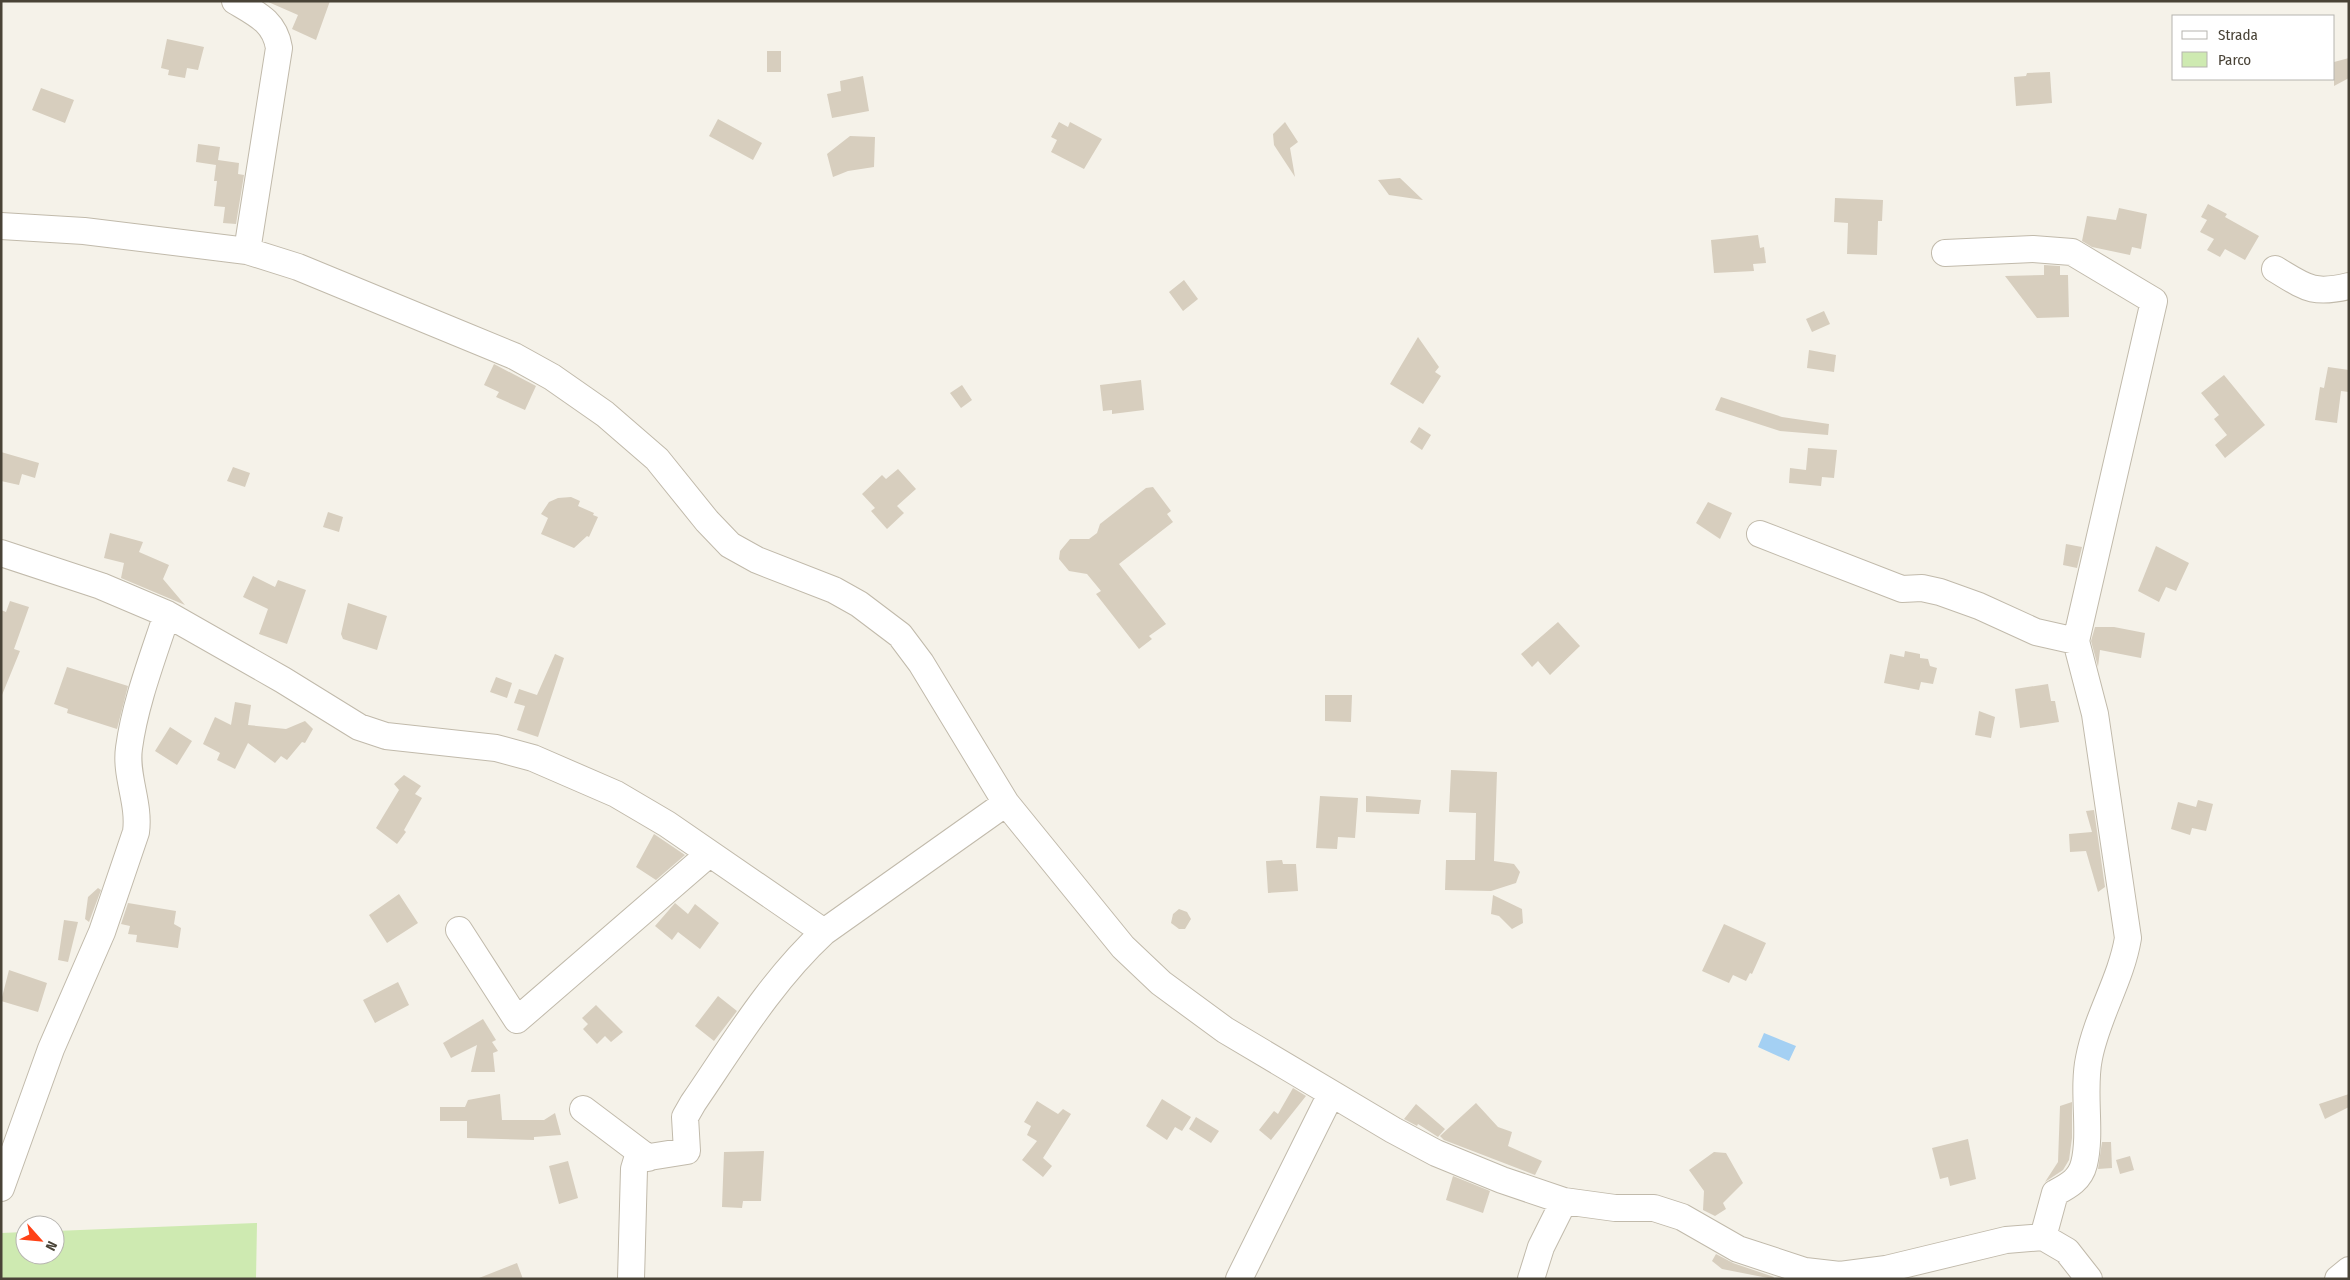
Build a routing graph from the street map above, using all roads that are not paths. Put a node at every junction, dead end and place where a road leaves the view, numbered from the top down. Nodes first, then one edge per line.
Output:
1 (235, 1) edge
2 (1, 226) edge
3 (248, 251) junction
4 (1945, 253) dead end
5 (2275, 269) dead end
6 (2349, 286) edge
7 (1760, 534) dead end
8 (1, 553) edge
9 (167, 614) junction
10 (2076, 641) junction
11 (1006, 803) junction
12 (709, 854) junction
13 (459, 930) dead end
14 (824, 932) junction
15 (1331, 1094) junction
16 (583, 1109) dead end
17 (648, 1158) junction
18 (1, 1188) edge
19 (1564, 1201) junction
20 (2043, 1237) junction
21 (2349, 1270) edge
22 (631, 1279) edge
23 (1239, 1279) edge
24 (1530, 1279) edge
25 (2089, 1279) edge
26 (2338, 1279) edge

1 - 3 street
2 - 3 street
3 - 11 street
4 - 10 street
5 - 6 street
7 - 10 street
8 - 9 street
9 - 12 street
9 - 18 street
10 - 20 street
11 - 14 street
11 - 15 street
12 - 13 street
12 - 14 street
14 - 17 street
15 - 19 street
15 - 23 street
16 - 17 street
17 - 22 street
19 - 20 street
19 - 24 street
20 - 25 street
21 - 26 street

